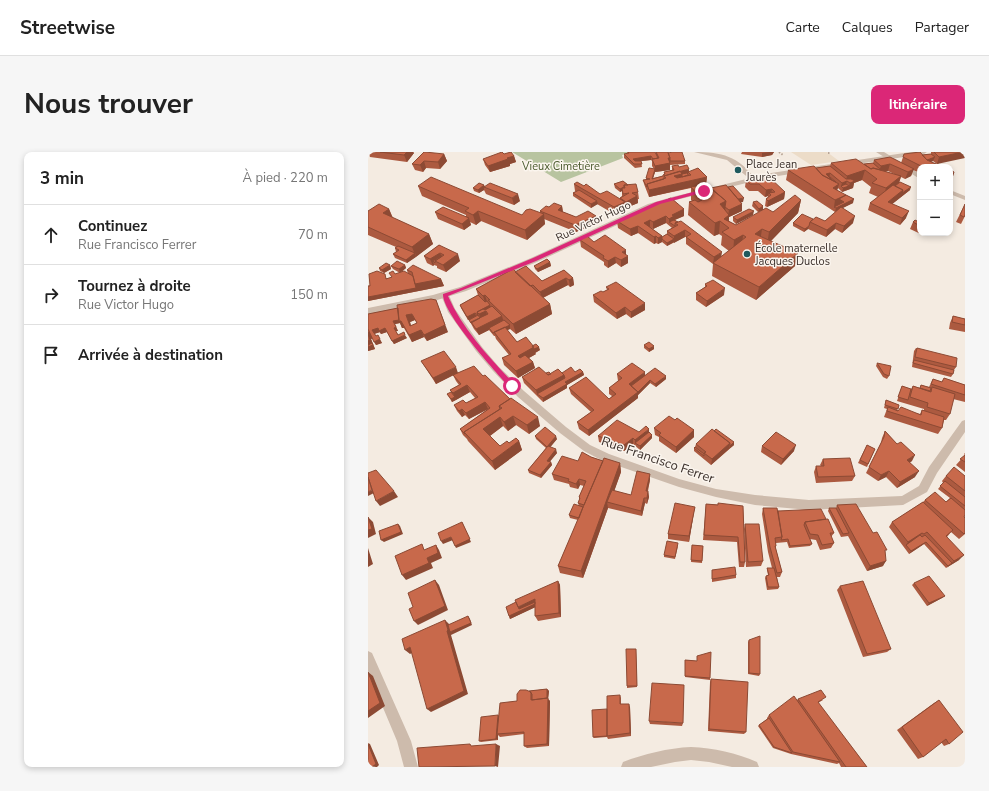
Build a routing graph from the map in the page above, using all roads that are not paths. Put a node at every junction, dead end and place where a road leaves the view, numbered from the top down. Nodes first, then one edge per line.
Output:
1 (697, 152) edge
2 (879, 152) edge
3 (924, 152) edge
4 (888, 158) junction
5 (917, 175) edge
6 (753, 179) junction
7 (953, 193) edge
8 (965, 198) edge
9 (445, 295) junction
10 (368, 311) edge
11 (965, 424) edge
12 (368, 657) edge
13 (411, 767) edge
14 (628, 767) edge
15 (752, 767) edge

1 - 6 street
2 - 4 street
3 - 4 street
4 - 5 street
4 - 6 street
6 - 9 street, Rue Victor Hugo
7 - 8 street
9 - 10 street, Rue Victor Hugo
9 - 11 street, Rue Francisco Ferrer
12 - 13 street
14 - 15 street

